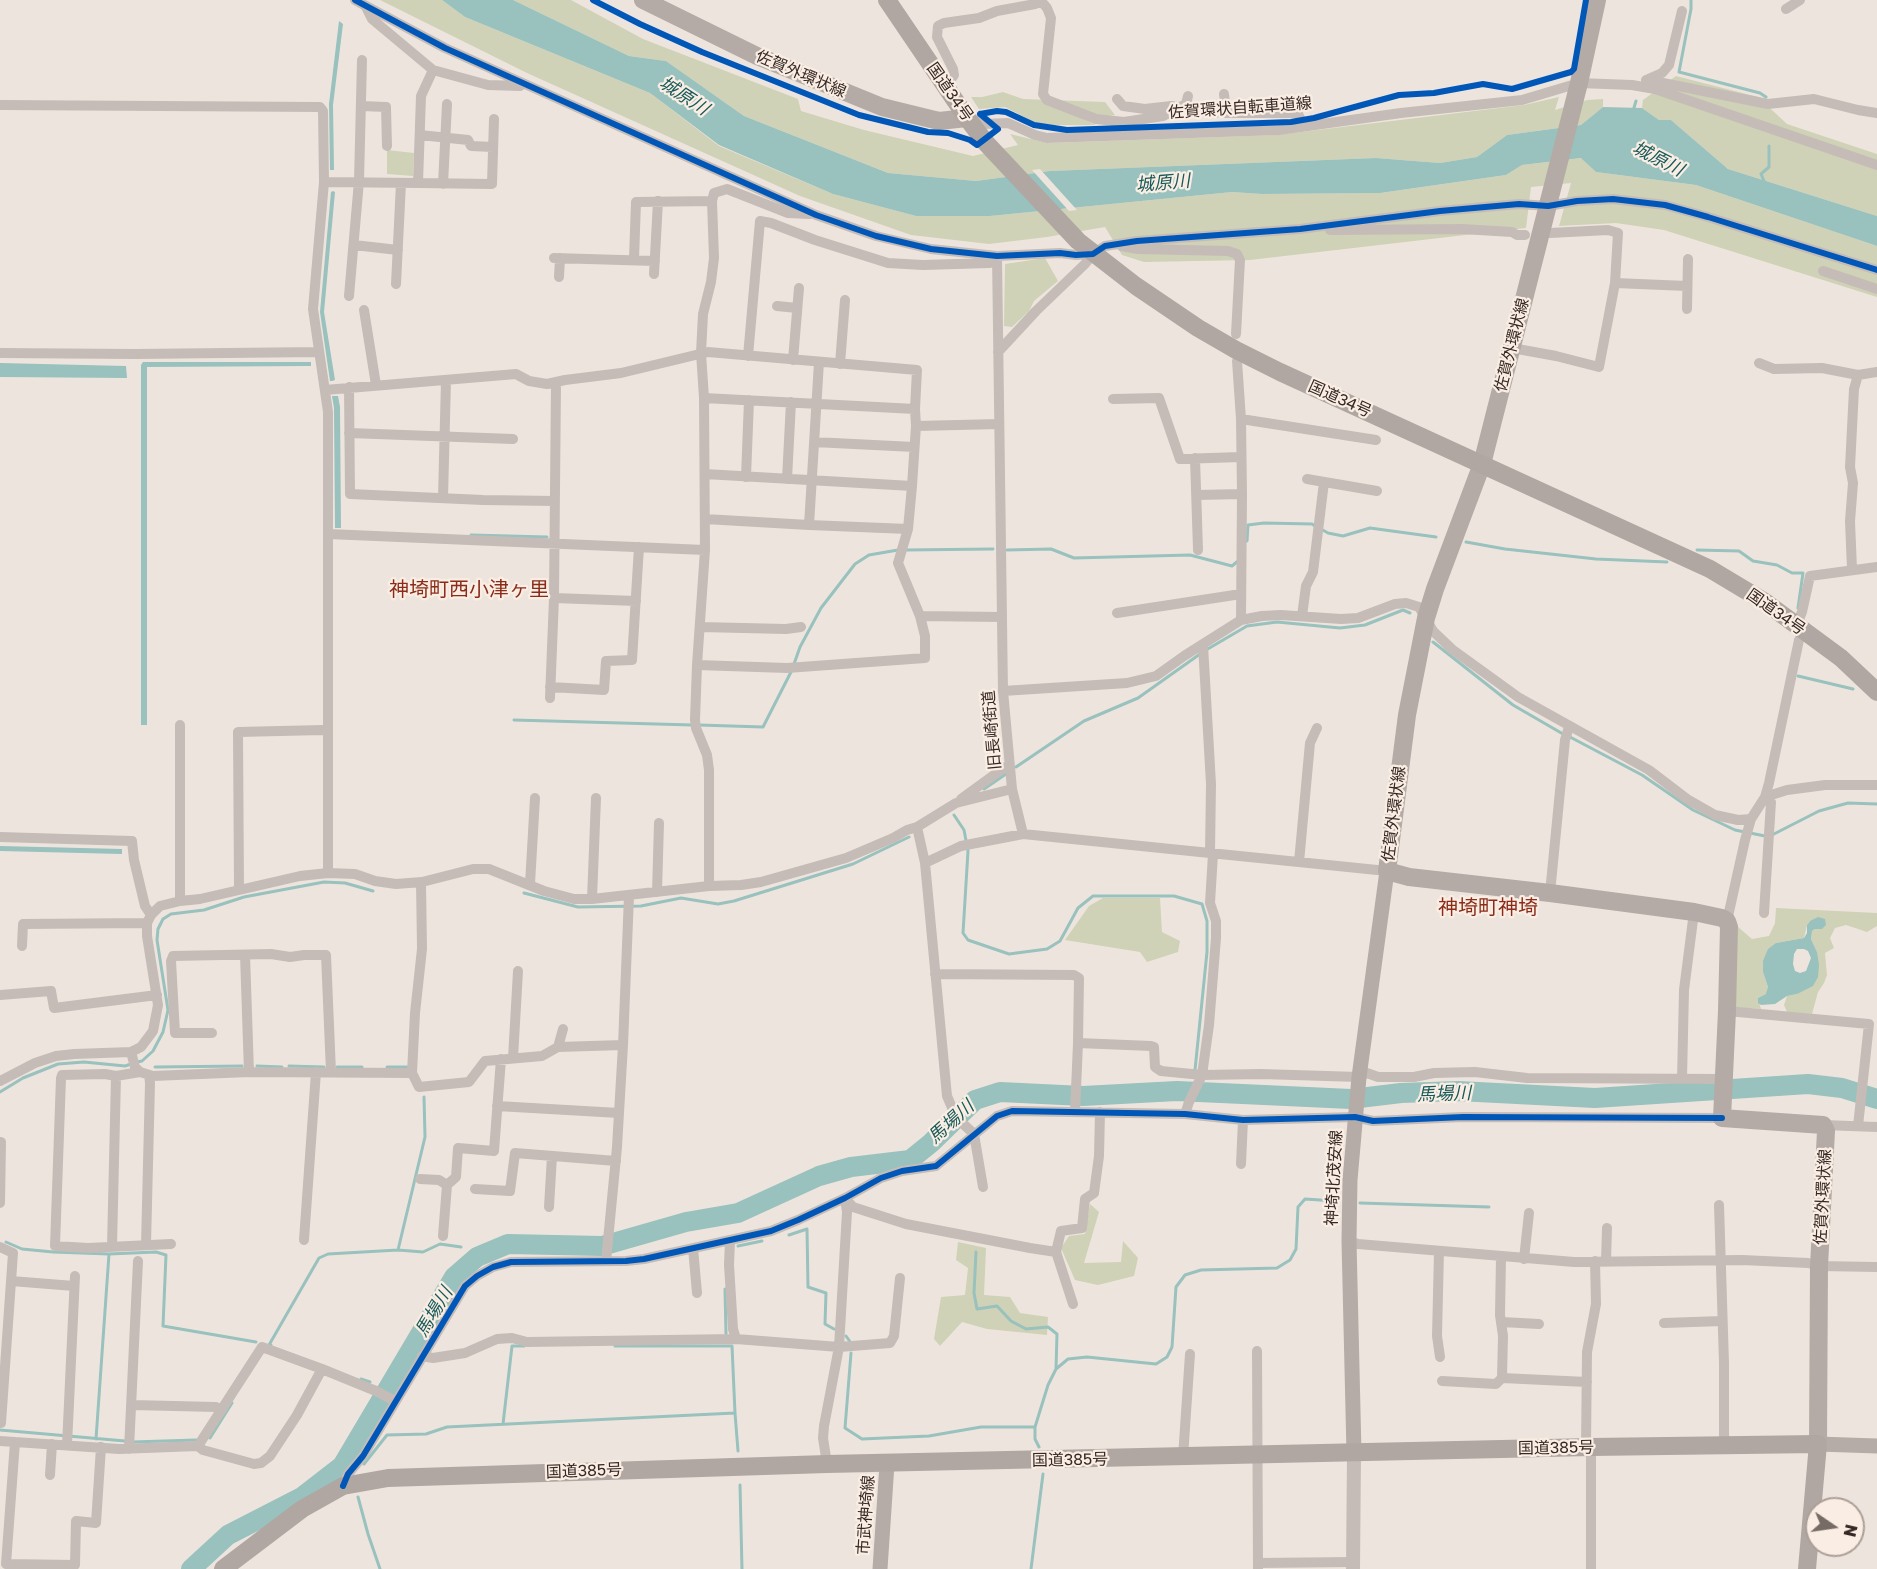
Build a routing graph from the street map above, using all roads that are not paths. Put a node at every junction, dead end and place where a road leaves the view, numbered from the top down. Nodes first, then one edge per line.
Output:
1 (355, 0) edge
2 (643, 0) edge
3 (887, 0) edge
4 (1041, 0) edge
5 (1596, 0) edge
6 (1800, 0) edge
7 (366, 7) junction
8 (1786, 9) dead end
9 (1682, 11) dead end
10 (362, 60) dead end
11 (433, 70) junction
12 (1648, 80) junction
13 (1632, 84) junction
14 (526, 86) junction
15 (946, 86) junction
16 (1578, 87) junction
17 (1224, 94) dead end
18 (1188, 96) dead end
19 (1118, 99) dead end
20 (447, 104) dead end
21 (0, 105) edge
22 (361, 106) junction
23 (1180, 108) junction
24 (1877, 112) edge
25 (1226, 113) junction
26 (967, 118) junction
27 (494, 119) dead end
28 (1124, 122) junction
29 (1304, 126) junction
30 (1124, 134) junction
31 (420, 135) junction
32 (445, 138) junction
33 (387, 146) dead end
34 (493, 147) junction
35 (1877, 165) edge
36 (324, 182) junction
37 (359, 182) junction
38 (401, 183) junction
39 (418, 183) junction
40 (442, 184) junction
41 (658, 201) junction
42 (712, 201) junction
43 (1548, 203) junction
44 (816, 215) junction
45 (1300, 229) junction
46 (1550, 233) dead end
47 (1525, 235) dead end
48 (354, 244) junction
49 (1112, 245) junction
50 (398, 250) junction
51 (1094, 254) junction
52 (997, 256) junction
53 (634, 259) junction
54 (1688, 260) dead end
55 (655, 261) junction
56 (1877, 270) edge
57 (1823, 271) dead end
58 (654, 274) dead end
59 (559, 277) dead end
60 (1615, 283) junction
61 (396, 284) dead end
62 (1688, 286) junction
63 (799, 288) dead end
64 (1877, 289) edge
65 (350, 296) dead end
66 (845, 300) dead end
67 (777, 306) dead end
68 (797, 308) junction
69 (1687, 309) dead end
70 (364, 310) dead end
71 (1236, 334) dead end
72 (1512, 348) junction
73 (0, 352) edge
74 (319, 352) junction
75 (998, 352) junction
76 (701, 353) junction
77 (748, 356) junction
78 (793, 360) junction
79 (1237, 361) dead end
80 (819, 362) junction
81 (1759, 363) dead end
82 (840, 364) junction
83 (1877, 372) edge
84 (1858, 375) junction
85 (446, 380) junction
86 (556, 382) junction
87 (376, 385) junction
88 (349, 387) junction
89 (325, 390) junction
90 (704, 398) junction
91 (1113, 399) dead end
92 (749, 400) junction
93 (791, 402) junction
94 (816, 403) junction
95 (915, 409) junction
96 (1240, 419) junction
97 (999, 424) junction
98 (916, 426) junction
99 (349, 433) junction
100 (445, 436) junction
101 (513, 439) dead end
102 (1376, 440) dead end
103 (814, 442) junction
104 (914, 447) junction
105 (1241, 457) junction
106 (1195, 458) junction
107 (1482, 464) junction
108 (705, 474) junction
109 (746, 477) junction
110 (787, 479) junction
111 (1307, 479) dead end
112 (812, 480) junction
113 (1324, 482) junction
114 (912, 486) junction
115 (1377, 491) dead end
116 (1242, 494) junction
117 (1197, 495) junction
118 (443, 498) junction
119 (555, 501) junction
120 (705, 519) junction
121 (809, 525) junction
122 (908, 529) junction
123 (328, 534) junction
124 (555, 543) junction
125 (639, 547) junction
126 (705, 550) junction
127 (1197, 550) dead end
128 (1852, 566) junction
129 (1877, 567) edge
130 (1241, 594) junction
131 (554, 598) junction
132 (636, 602) junction
133 (1117, 613) dead end
134 (920, 616) junction
135 (1302, 616) junction
136 (1002, 617) junction
137 (1426, 618) junction
138 (1241, 621) junction
139 (700, 627) junction
140 (801, 627) dead end
141 (1805, 632) junction
142 (1203, 645) junction
143 (697, 665) junction
144 (1003, 691) junction
145 (1877, 692) edge
146 (180, 725) dead end
147 (1569, 727) junction
148 (1317, 728) dead end
149 (323, 730) dead end
150 (1010, 767) junction
151 (1877, 784) edge
152 (1012, 789) junction
153 (1765, 797) junction
154 (535, 798) dead end
155 (596, 798) dead end
156 (956, 803) junction
157 (658, 823) dead end
158 (917, 827) junction
159 (1748, 829) junction
160 (1023, 834) junction
161 (0, 837) edge
162 (1212, 854) junction
163 (1299, 862) junction
164 (925, 863) junction
165 (1387, 871) junction
166 (328, 873) junction
167 (421, 882) junction
168 (530, 884) junction
169 (709, 886) junction
170 (239, 889) junction
171 (657, 892) junction
172 (1550, 893) junction
173 (629, 896) junction
174 (592, 899) junction
175 (180, 901) junction
176 (1694, 912) junction
177 (1764, 913) dead end
178 (149, 919) junction
179 (1727, 921) junction
180 (22, 946) dead end
181 (245, 955) junction
182 (518, 971) dead end
183 (935, 974) junction
184 (0, 995) edge
185 (165, 1002) junction
186 (1727, 1011) junction
187 (563, 1029) dead end
188 (212, 1033) dead end
189 (1078, 1043) junction
190 (623, 1045) junction
191 (558, 1047) junction
192 (513, 1058) junction
193 (501, 1059) junction
194 (59, 1065) junction
195 (137, 1065) junction
196 (249, 1072) junction
197 (316, 1072) junction
198 (331, 1072) junction
199 (412, 1073) junction
200 (116, 1076) junction
201 (1197, 1076) junction
202 (1682, 1079) junction
203 (1723, 1079) junction
204 (1359, 1080) junction
205 (0, 1081) edge
206 (497, 1106) junction
207 (1075, 1107) junction
208 (619, 1113) junction
209 (1100, 1113) junction
210 (1185, 1114) junction
211 (1355, 1117) junction
212 (1722, 1118) junction
213 (1243, 1120) junction
214 (1824, 1125) junction
215 (1858, 1126) junction
216 (1877, 1127) edge
217 (974, 1134) junction
218 (1, 1142) edge
219 (552, 1156) junction
220 (616, 1161) junction
221 (1241, 1164) dead end
222 (420, 1179) dead end
223 (447, 1185) junction
224 (983, 1187) dead end
225 (476, 1190) dead end
226 (845, 1198) junction
227 (0, 1203) edge
228 (1719, 1204) dead end
229 (549, 1207) dead end
230 (1529, 1213) dead end
231 (1607, 1228) dead end
232 (443, 1236) dead end
233 (304, 1240) dead end
234 (730, 1240) junction
235 (1349, 1241) junction
236 (171, 1244) dead end
237 (146, 1245) junction
238 (0, 1247) edge
239 (112, 1247) junction
240 (693, 1248) junction
241 (1439, 1251) junction
242 (1056, 1252) junction
243 (1501, 1257) junction
244 (1524, 1259) junction
245 (138, 1261) dead end
246 (606, 1261) junction
247 (1601, 1261) junction
248 (1720, 1261) junction
249 (1820, 1266) junction
250 (1877, 1267) edge
251 (900, 1278) dead end
252 (11, 1281) junction
253 (697, 1293) dead end
254 (1073, 1304) dead end
255 (1722, 1321) junction
256 (1502, 1322) junction
257 (1664, 1323) dead end
258 (1539, 1324) dead end
259 (736, 1339) junction
260 (839, 1347) junction
261 (1257, 1351) dead end
262 (1190, 1354) dead end
263 (422, 1356) junction
264 (1440, 1357) dead end
265 (322, 1369) junction
266 (1502, 1378) junction
267 (1443, 1381) dead end
268 (1587, 1382) junction
269 (395, 1401) junction
270 (132, 1406) junction
271 (222, 1410) junction
272 (0, 1423) edge
273 (68, 1439) junction
274 (0, 1441) edge
275 (15, 1442) junction
276 (52, 1444) junction
277 (130, 1444) junction
278 (1818, 1444) junction
279 (1724, 1445) junction
280 (198, 1446) junction
281 (1877, 1446) edge
282 (1588, 1447) junction
283 (101, 1448) junction
284 (1354, 1453) junction
285 (1258, 1455) junction
286 (1183, 1457) junction
287 (827, 1464) junction
288 (887, 1464) junction
289 (50, 1475) dead end
290 (343, 1486) junction
291 (240, 1563) edge
292 (1353, 1565) edge
293 (1258, 1566) edge
294 (223, 1569) edge
295 (880, 1569) edge
296 (1591, 1569) edge
297 (1807, 1569) edge

1 - 7 street
2 - 26 main road, 佐賀外環状線
3 - 15 highway, 国道34号
4 - 15 street
4 - 28 street
5 - 16 main road, 佐賀外環状線
6 - 8 street
7 - 11 street
7 - 14 street
9 - 12 street
10 - 22 street
11 - 14 street
11 - 31 street
12 - 13 street
12 - 24 street
13 - 16 street
13 - 35 street
14 - 44 street
15 - 26 highway, 国道34号
16 - 29 street
16 - 43 main road, 佐賀外環状線
17 - 25 street
18 - 23 street
19 - 23 street
20 - 32 street
21 - 36 street
22 - 33 street
22 - 37 street
23 - 25 street
23 - 28 street
25 - 29 street
26 - 30 street
26 - 51 highway, 国道34号
27 - 34 street
28 - 30 street
29 - 30 street
31 - 32 street
31 - 39 street
32 - 34 street
32 - 40 street
34 - 40 street
36 - 37 street
36 - 74 street
37 - 38 street
37 - 48 street
38 - 39 street
38 - 50 street
39 - 40 street
41 - 42 street
41 - 53 street
41 - 55 street
42 - 44 street
42 - 76 street
43 - 45 street
43 - 56 street
43 - 72 main road, 佐賀外環状線
44 - 52 street
45 - 47 street
45 - 49 street
46 - 60 street
48 - 50 street
48 - 65 street
49 - 51 street
49 - 71 street
50 - 61 street
51 - 52 street
51 - 75 street
51 - 107 highway, 国道34号
52 - 75 street, 旧長崎街道
52 - 77 street
53 - 55 street
53 - 59 street
54 - 62 street
55 - 58 street
57 - 64 street
60 - 62 street
60 - 72 street
62 - 69 street
63 - 68 street
66 - 82 street
67 - 68 street
68 - 78 street
70 - 87 street
72 - 107 main road, 佐賀外環状線
73 - 74 street
74 - 89 street
75 - 97 street, 旧長崎街道
76 - 77 street
76 - 86 street
76 - 90 street
77 - 78 street
78 - 80 street
79 - 96 street
80 - 82 street
80 - 94 street
81 - 84 street
82 - 95 street
83 - 84 street
84 - 128 street
85 - 86 street
85 - 87 street
85 - 100 street
86 - 119 street
87 - 88 street
88 - 89 street
88 - 99 street
89 - 123 street
90 - 92 street
90 - 108 street
91 - 106 street
92 - 93 street
92 - 109 street
93 - 94 street
93 - 110 street
94 - 95 street
94 - 103 street
95 - 98 street
96 - 102 street
96 - 105 street
97 - 98 street
97 - 136 street, 旧長崎街道
98 - 104 street
99 - 100 street
99 - 118 street
100 - 101 street
100 - 118 street
103 - 104 street
103 - 112 street
104 - 114 street
105 - 106 street
105 - 116 street
106 - 117 street
107 - 137 main road, 佐賀外環状線
107 - 141 highway, 国道34号
108 - 109 street
108 - 120 street
109 - 110 street
110 - 112 street
111 - 113 street
112 - 114 street
112 - 121 street
113 - 115 street
113 - 135 street
114 - 122 street
116 - 117 street
116 - 130 street
117 - 127 street
118 - 119 street
119 - 124 street
120 - 121 street
120 - 126 street
121 - 122 street
122 - 134 street
123 - 124 street
123 - 166 street
124 - 125 street
124 - 131 street
125 - 126 street
125 - 132 street
126 - 139 street
128 - 129 street
128 - 141 street
130 - 133 street
130 - 138 street
131 - 132 street
131 - 132 street
134 - 136 street
134 - 143 street
135 - 137 street
135 - 138 street
136 - 144 street, 旧長崎街道
137 - 147 street
137 - 165 main road, 佐賀外環状線
138 - 142 street
139 - 140 street
139 - 143 street
141 - 145 highway, 国道34号
141 - 153 street
142 - 144 street
142 - 162 street
143 - 169 street
144 - 150 street, 旧長崎街道
146 - 175 street
147 - 159 street
147 - 172 street
148 - 163 street
149 - 170 street
150 - 152 street, 旧長崎街道
150 - 156 street
151 - 153 street
152 - 156 street
152 - 160 street, 旧長崎街道
153 - 159 street
153 - 177 street
154 - 168 street
155 - 174 street
156 - 158 street
157 - 171 street
158 - 164 street
158 - 169 street
159 - 179 street
160 - 162 street
160 - 164 street
161 - 178 street
162 - 163 street
162 - 201 street
163 - 165 street
164 - 183 street
165 - 172 main road, 佐賀外環状線
165 - 204 main road, 神埼北茂安線
166 - 167 street
166 - 170 street
167 - 168 street
167 - 199 street
168 - 174 street
169 - 171 street
170 - 175 street
171 - 173 street
172 - 176 main road, 佐賀外環状線
173 - 174 street
173 - 190 street
175 - 178 street
176 - 179 main road, 佐賀外環状線
176 - 202 street
178 - 180 street
178 - 185 street
179 - 186 main road
181 - 185 street
181 - 196 street
181 - 198 street
182 - 192 street
183 - 189 street
183 - 217 street
184 - 185 street
185 - 188 street
185 - 195 street
186 - 203 main road
186 - 215 street
187 - 191 street
189 - 201 street
189 - 207 street
190 - 191 street
190 - 208 street
191 - 192 street
192 - 193 street
193 - 199 street
193 - 206 street
194 - 195 street
194 - 200 street
194 - 205 street
194 - 239 street
195 - 196 street
195 - 200 street
195 - 237 street
196 - 197 street
197 - 198 street
197 - 233 street
198 - 199 street
200 - 239 street
201 - 204 street
201 - 210 street
202 - 203 street
202 - 204 street
203 - 212 main road
204 - 211 main road, 神埼北茂安線
206 - 208 street
206 - 223 street
207 - 209 street
207 - 217 street
208 - 220 street
209 - 210 street
209 - 242 street
210 - 213 street
211 - 212 street
211 - 213 street
211 - 235 main road, 神埼北茂安線
212 - 214 main road, 佐賀外環状線
213 - 221 street
214 - 215 street
214 - 249 main road, 佐賀外環状線
215 - 216 street
217 - 224 street
217 - 226 street
218 - 227 street
219 - 220 street
219 - 225 street
219 - 229 street
220 - 246 street
222 - 223 street
223 - 232 street
226 - 234 street
226 - 242 street
226 - 260 street
228 - 248 street
230 - 244 street
231 - 247 street
234 - 240 street
234 - 259 street
235 - 241 street
235 - 284 main road, 神埼北茂安線
236 - 237 street
237 - 239 street
238 - 252 street
240 - 246 street
240 - 253 street
241 - 243 street
241 - 264 street
242 - 254 street
243 - 244 street
243 - 256 street
244 - 247 street
245 - 270 street
246 - 263 street
247 - 248 street
247 - 268 street
248 - 249 street
248 - 255 street
249 - 250 street
249 - 278 main road, 佐賀外環状線
251 - 260 street
252 - 272 street
252 - 273 street
255 - 257 street
255 - 279 street
256 - 258 street
256 - 266 street
259 - 260 street
259 - 263 street
260 - 287 street
261 - 285 street
262 - 286 street
263 - 269 street
265 - 269 street
265 - 271 street
265 - 280 street
266 - 267 street
266 - 268 street
268 - 282 street
269 - 290 street
270 - 271 street
270 - 277 street
271 - 280 street
273 - 276 street
273 - 283 street
274 - 275 street
275 - 276 street
275 - 283 street
276 - 289 street
277 - 280 street
277 - 283 street
278 - 279 highway, 国道385号
278 - 281 main road
278 - 297 highway
279 - 282 highway, 国道385号
282 - 284 highway, 国道385号
282 - 296 street
284 - 285 highway, 国道385号
284 - 292 street
285 - 286 highway, 国道385号
285 - 293 street
286 - 288 highway, 国道385号
287 - 288 highway, 国道385号
287 - 290 highway, 国道385号
288 - 295 main road, 市武神埼線
290 - 291 highway, 国道385号
291 - 294 highway, 国道385号
292 - 293 street

